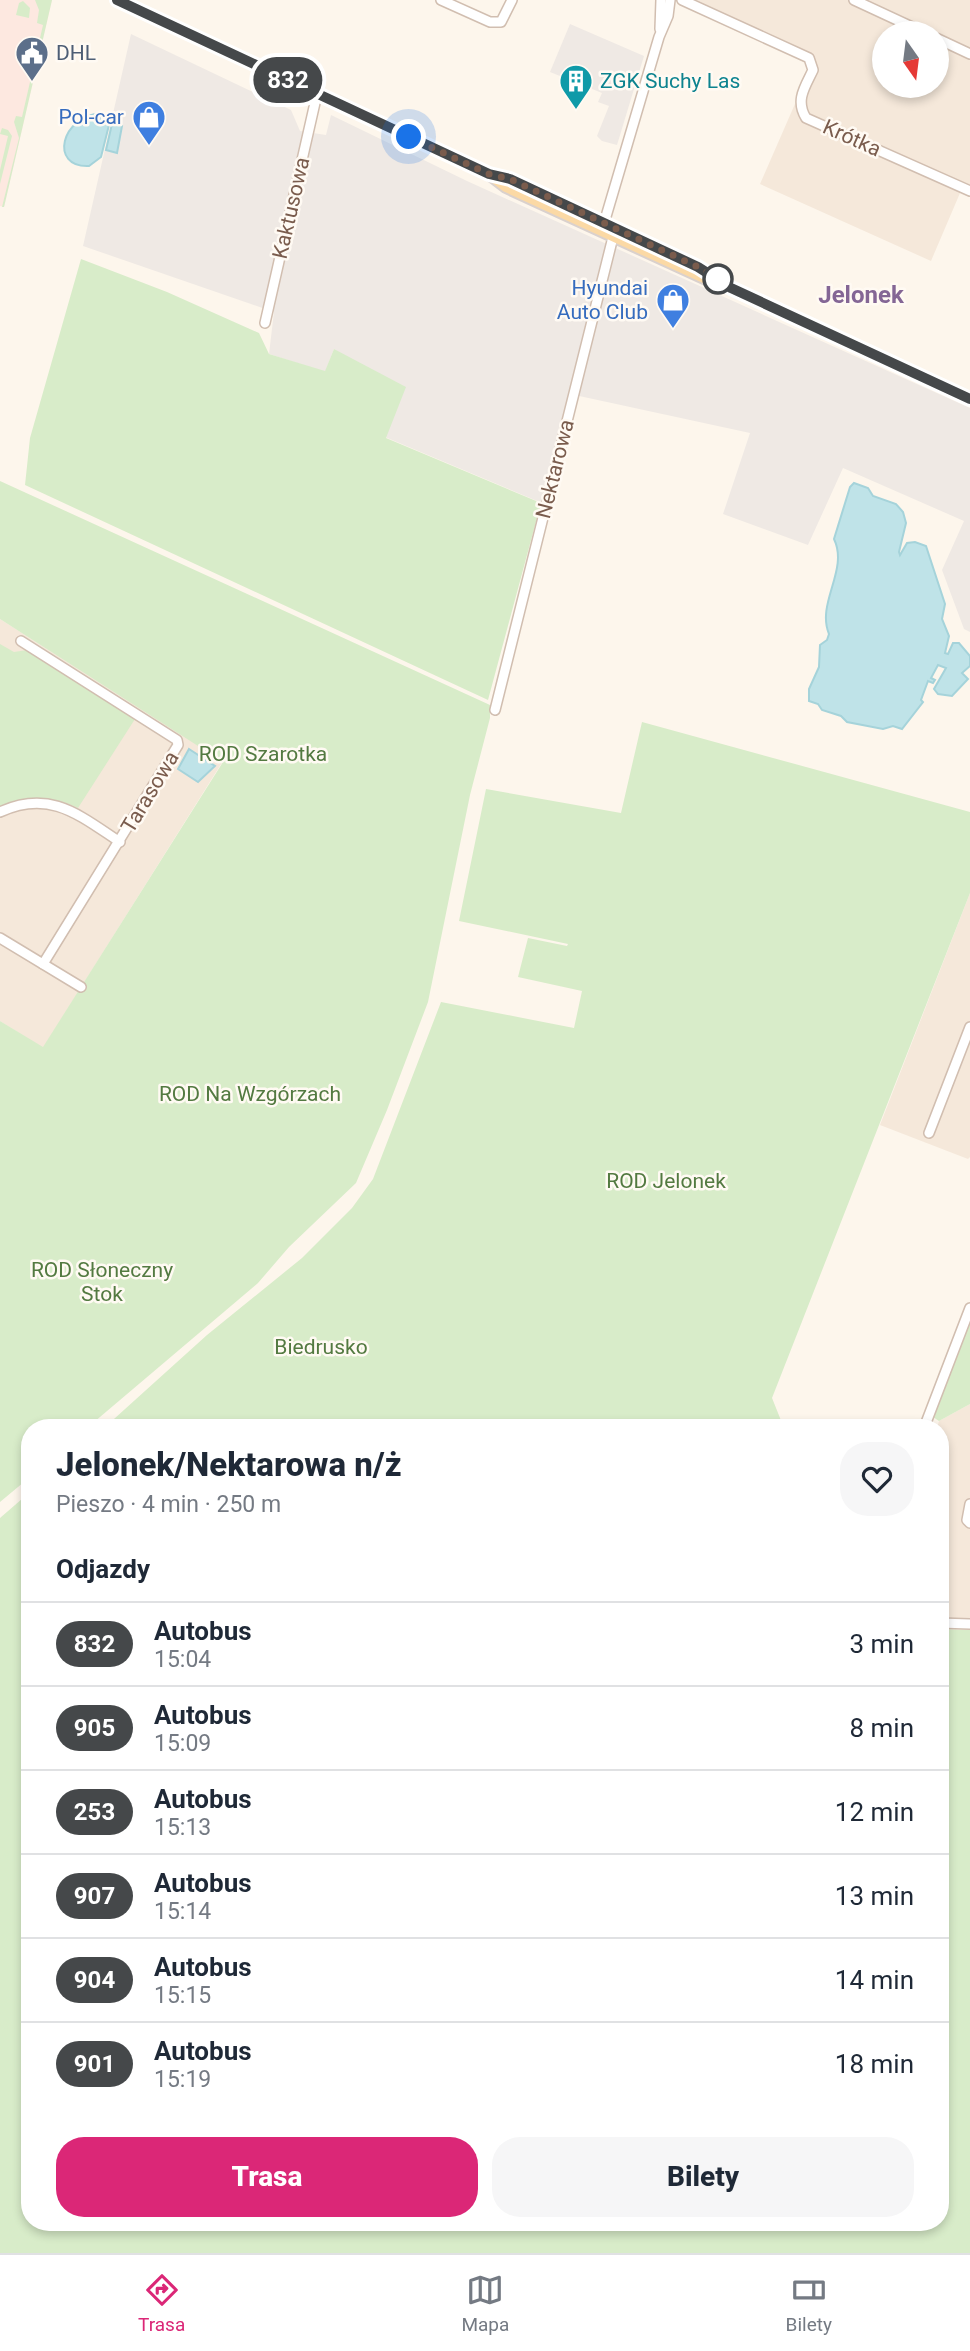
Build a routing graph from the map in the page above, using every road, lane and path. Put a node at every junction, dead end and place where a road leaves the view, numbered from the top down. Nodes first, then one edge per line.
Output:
1 (117, 0) edge
2 (441, 0) edge
3 (512, 0) edge
4 (666, 0) edge
5 (682, 0) edge
6 (854, 0) edge
7 (899, 21) edge
8 (949, 44) edge
9 (970, 54) edge
10 (317, 94) junction
11 (970, 191) edge
12 (603, 227) junction
13 (615, 233) junction
14 (265, 323) dead end
15 (970, 399) edge
16 (21, 641) dead end
17 (495, 710) dead end
18 (0, 813) edge
19 (120, 842) junction
20 (0, 938) edge
21 (43, 964) junction
22 (81, 987) dead end
23 (970, 1028) edge
24 (929, 1133) dead end
25 (970, 1308) edge
26 (927, 1419) edge
27 (970, 1504) edge
28 (970, 1523) edge
29 (949, 1623) edge
30 (970, 1624) edge

1 - 10 main road
2 - 3 street
4 - 12 street
5 - 11 street, Krótka
6 - 7 street
8 - 9 street
10 - 12 main road
10 - 14 street, Kaktusowa
12 - 13 main road
13 - 15 main road
13 - 17 street, Nektarowa
16 - 19 street, Tarasowa
18 - 19 street
19 - 21 street, Tarasowa
20 - 21 street
21 - 22 street
23 - 24 street
25 - 26 street
27 - 28 street
29 - 30 street

